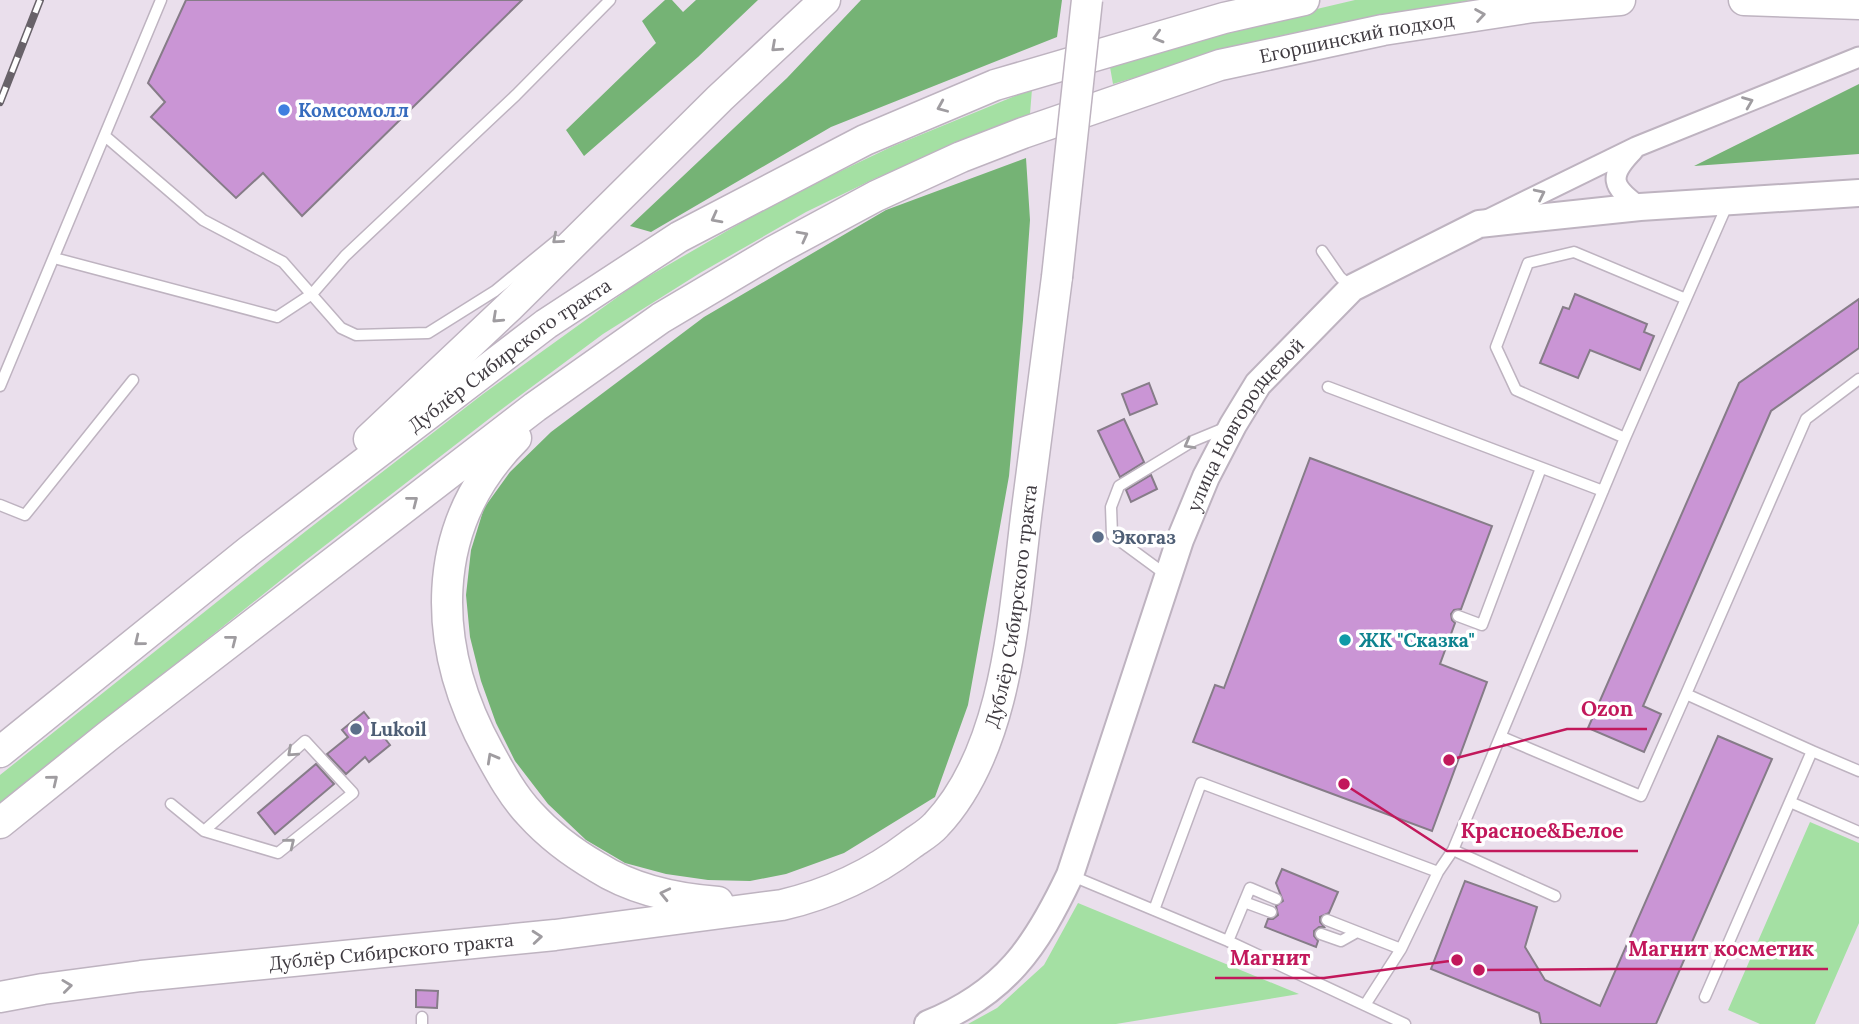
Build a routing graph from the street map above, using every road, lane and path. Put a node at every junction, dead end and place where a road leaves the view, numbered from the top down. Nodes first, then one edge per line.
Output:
1 (161, 0) edge
2 (610, 0) edge
3 (825, 0) edge
4 (1087, 0) edge
5 (1304, 0) edge
6 (1620, 0) edge
7 (1744, 0) edge
8 (1859, 4) edge
9 (1859, 57) edge
10 (1220, 65) joint
11 (720, 98) junction
12 (105, 136) junction
13 (1636, 147) junction
14 (1859, 193) edge
15 (1728, 203) junction
16 (1640, 207) junction
17 (585, 216) dead end
18 (1479, 224) junction
19 (564, 234) dead end
20 (774, 251) junction
21 (1322, 251) dead end
22 (54, 258) junction
23 (1352, 288) junction
24 (312, 294) junction
25 (1686, 299) junction
26 (1859, 379) edge
27 (133, 380) dead end
28 (0, 386) edge
29 (1328, 387) dead end
30 (1233, 425) junction
31 (1625, 438) junction
32 (1541, 468) junction
33 (1604, 491) junction
34 (0, 505) edge
35 (249, 551) junction
36 (1168, 576) junction
37 (1458, 616) dead end
38 (1686, 694) junction
39 (1502, 737) junction
40 (1812, 751) junction
41 (0, 752) edge
42 (1859, 771) edge
43 (1790, 802) junction
44 (171, 804) dead end
45 (0, 822) edge
46 (204, 831) junction
47 (1859, 832) edge
48 (1453, 850) junction
49 (1438, 872) junction
50 (1070, 875) junction
51 (1555, 895) dead end
52 (1276, 899) dead end
53 (1244, 902) junction
54 (782, 905) junction
55 (1154, 910) junction
56 (1271, 912) dead end
57 (1327, 920) dead end
58 (1357, 932) junction
59 (1321, 934) dead end
60 (1228, 941) junction
61 (1401, 949) junction
62 (1705, 997) dead end
63 (0, 998) edge
64 (1365, 1005) junction
65 (928, 1024) edge
66 (1405, 1024) edge

1 - 12 lane
2 - 24 lane
3 -> 11 main road
4 - 54 main road, Дублёр Сибирского тракта, bridge
5 -> 35 main road, Дублёр Сибирского тракта
10 -> 6 main road, Егоршинский подход
7 - 8 main road
13 -> 9 street
20 -> 10 main road, Дублёр Сибирского тракта
11 - 17 lane
11 -> 35 main road
12 - 22 lane
12 - 24 lane
13 - 16 street
18 -> 13 street
14 - 15 street, улица Новгородцевой
15 - 16 street, улица Новгородцевой
15 - 25 lane
16 - 18 street, улица Новгородцевой
18 - 23 street, улица Новгородцевой
19 -> 24 lane
45 -> 20 main road, Дублёр Сибирского тракта
54 -> 20 main road, Дублёр Сибирского тракта
21 - 23 lane
22 - 24 lane
22 - 28 lane
23 - 30 street, улица Новгородцевой
25 - 31 lane
25 - 31 lane
26 - 38 lane
27 - 34 lane
29 - 32 lane
30 - 36 street, улица Новгородцевой
30 -> 36 lane
31 - 33 lane
32 - 33 lane
32 - 37 lane
33 - 39 lane
35 -> 41 main road, Дублёр Сибирского тракта
36 - 50 street, улица Новгородцевой
38 - 39 lane
38 - 40 lane
39 - 48 lane
40 - 42 lane
40 - 43 lane
43 - 47 lane
43 - 62 lane
44 - 46 lane
46 -> 46 lane
48 - 49 lane
48 - 51 lane
49 - 55 lane
49 - 61 lane
50 - 55 lane
50 - 65 street, улица Новгородцевой
52 - 53 lane
53 - 56 lane
53 - 60 lane
63 -> 54 main road, Дублёр Сибирского тракта
55 - 60 lane
57 - 58 lane
58 - 59 lane
58 - 61 lane
60 - 64 lane
61 - 64 lane
64 - 66 lane

